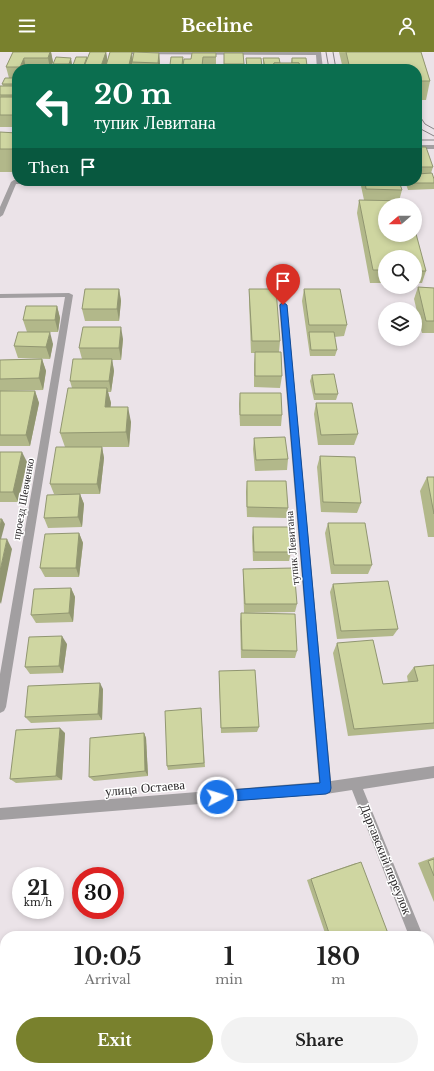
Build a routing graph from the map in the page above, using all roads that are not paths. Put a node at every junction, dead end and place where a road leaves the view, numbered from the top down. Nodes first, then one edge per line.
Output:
1 (114, 52) edge
2 (318, 53) edge
3 (319, 64) edge
4 (422, 147) edge
5 (434, 147) edge
6 (12, 186) edge
7 (0, 215) edge
8 (0, 296) edge
9 (283, 305) dead end
10 (0, 707) edge
11 (434, 772) edge
12 (355, 783) junction
13 (326, 788) junction
14 (0, 814) edge
15 (414, 931) edge

1 - 2 street
2 - 3 street
4 - 5 street
6 - 7 street
8 - 10 street, проезд Шевченко
9 - 13 street, тупик Левитана
11 - 12 street, улица Остаева
12 - 13 street, улица Остаева
12 - 15 street, Даргавский переулок
13 - 14 street, улица Остаева

